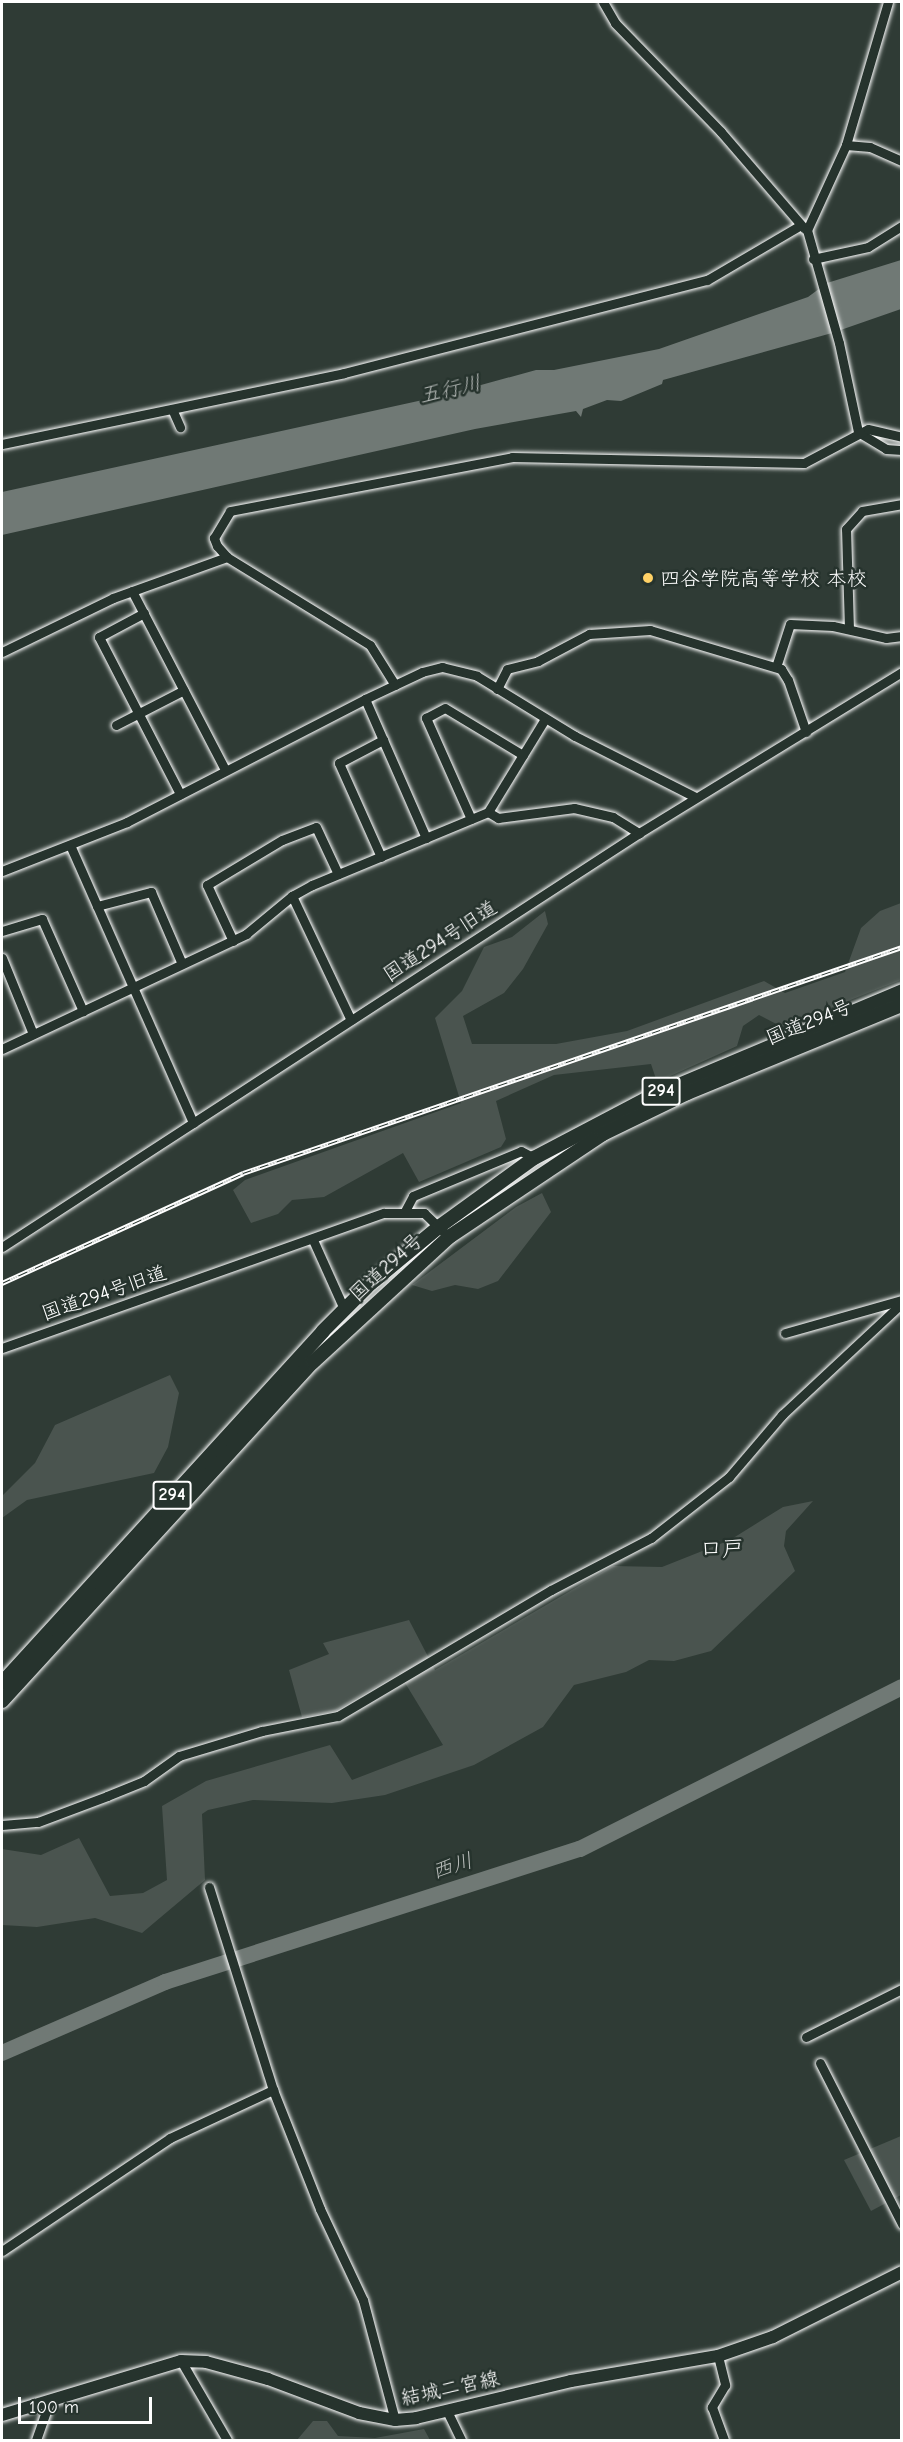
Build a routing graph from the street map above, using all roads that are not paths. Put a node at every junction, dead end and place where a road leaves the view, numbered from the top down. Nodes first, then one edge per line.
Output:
1 (603, 2) edge
2 (888, 2) edge
3 (846, 145) junction
4 (902, 161) edge
5 (902, 226) edge
6 (803, 228) junction
7 (813, 259) junction
8 (172, 409) junction
9 (180, 428) dead end
10 (858, 432) junction
11 (902, 437) edge
12 (2, 444) edge
13 (902, 450) edge
14 (902, 504) edge
15 (227, 557) junction
16 (132, 591) junction
17 (144, 613) junction
18 (849, 629) junction
19 (902, 636) edge
20 (2, 652) edge
21 (776, 667) junction
22 (902, 672) edge
23 (395, 685) junction
24 (497, 689) junction
25 (184, 690) junction
26 (365, 699) junction
27 (138, 714) junction
28 (545, 719) junction
29 (116, 725) dead end
30 (806, 732) junction
31 (383, 740) junction
32 (523, 755) junction
33 (225, 770) junction
34 (180, 794) junction
35 (695, 797) junction
36 (488, 812) junction
37 (471, 819) junction
38 (639, 832) junction
39 (426, 838) junction
40 (70, 845) junction
41 (381, 857) junction
42 (2, 871) edge
43 (338, 874) junction
44 (292, 896) junction
45 (97, 906) junction
46 (2, 932) edge
47 (233, 941) junction
48 (2, 958) edge
49 (182, 964) junction
50 (132, 987) junction
51 (902, 991) edge
52 (902, 1005) edge
53 (83, 1011) junction
54 (351, 1020) junction
55 (33, 1034) junction
56 (2, 1048) edge
57 (192, 1122) junction
58 (534, 1158) junction
59 (405, 1211) junction
60 (440, 1226) junction
61 (449, 1238) junction
62 (312, 1240) junction
63 (2, 1247) edge
64 (902, 1302) edge
65 (344, 1309) junction
66 (785, 1333) dead end
67 (2, 1348) edge
68 (2, 1683) edge
69 (2, 1701) edge
70 (2, 1825) edge
71 (209, 1887) dead end
72 (902, 1989) edge
73 (806, 2037) dead end
74 (820, 2063) dead end
75 (273, 2090) junction
76 (902, 2224) edge
77 (2, 2251) edge
78 (902, 2272) edge
79 (718, 2356) junction
80 (181, 2361) junction
81 (50, 2400) junction
82 (447, 2411) junction
83 (2, 2415) edge
84 (395, 2420) junction
85 (36, 2440) edge
86 (227, 2440) edge
87 (460, 2440) edge
88 (724, 2440) edge

1 - 6 street
2 - 3 street
3 - 4 street
3 - 6 street
5 - 7 street
6 - 7 street
6 - 8 street
7 - 10 street
8 - 9 street
8 - 12 street
10 - 11 street
10 - 13 street
10 - 15 street
14 - 18 street
15 - 16 street
15 - 23 street
16 - 17 street
16 - 20 street
17 - 25 street
17 - 27 street
18 - 19 street
18 - 21 street
21 - 24 street
21 - 30 street
22 - 30 street, 国道294号旧道
23 - 24 street
23 - 26 street
24 - 28 street
25 - 27 street
25 - 33 street
26 - 31 street
26 - 33 street
27 - 29 street
27 - 34 street
28 - 32 street
28 - 35 street
30 - 35 street, 国道294号旧道
31 - 39 street
31 - 41 street
32 - 36 street
32 - 37 street
33 - 34 street
34 - 40 street
35 - 38 street, 国道294号旧道
36 - 37 street
36 - 38 street
37 - 39 street
38 - 54 street, 国道294号旧道
39 - 41 street
40 - 42 street
40 - 45 street
41 - 43 street
43 - 44 street
43 - 47 street
44 - 47 street
44 - 54 street
45 - 49 street
45 - 50 street
46 - 53 street
47 - 49 street
48 - 55 street
49 - 50 street
50 - 53 street
50 - 57 street
51 - 58 highway, 国道294号 / 294
52 - 61 highway, 国道294号 / 294
53 - 55 street
54 - 57 street, 国道294号旧道
55 - 56 street
57 - 63 street, 国道294号旧道
58 - 59 street
58 - 60 highway, 国道294号 / 294
59 - 60 street, 国道294号旧道
59 - 62 street, 国道294号旧道
60 - 61 street, 国道294号旧道
60 - 65 highway, 国道294号 / 294
61 - 69 highway, 国道294号 / 294
62 - 65 street
62 - 67 street, 国道294号旧道
64 - 66 street
64 - 70 street
65 - 68 highway, 国道294号 / 294
71 - 75 street
72 - 73 street
74 - 76 street
75 - 77 street
75 - 84 street
78 - 79 main road, 結城二宮線
79 - 82 main road, 結城二宮線
79 - 88 street
80 - 81 main road, 結城二宮線
80 - 84 main road, 結城二宮線
80 - 86 street
81 - 83 main road, 結城二宮線
81 - 85 street
82 - 84 main road, 結城二宮線
82 - 87 street

